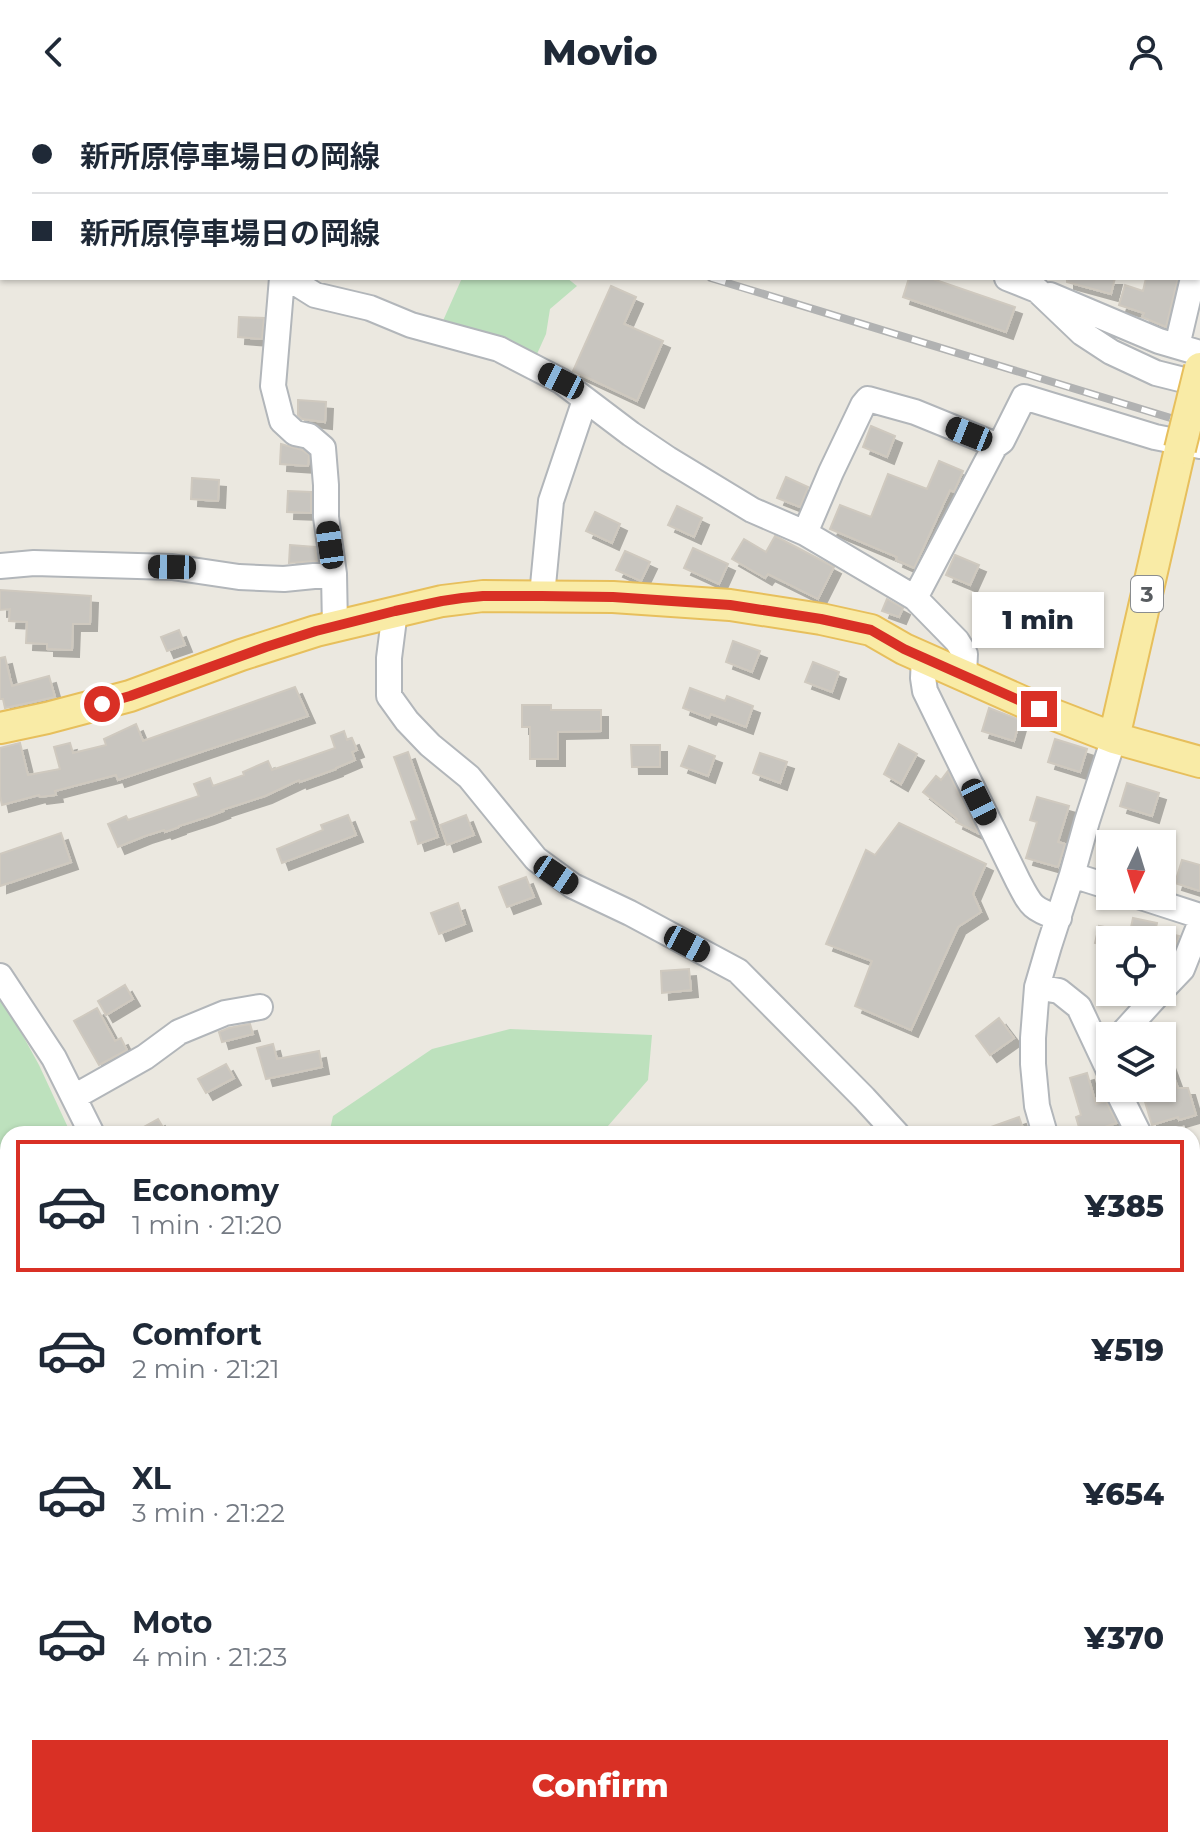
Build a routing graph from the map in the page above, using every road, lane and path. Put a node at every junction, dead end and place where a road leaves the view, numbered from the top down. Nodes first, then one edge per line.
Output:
1 (282, 280) edge
2 (291, 280) edge
3 (1012, 280) edge
4 (1193, 280) edge
5 (1037, 290) junction
6 (1188, 349) edge
7 (1200, 368) edge
8 (1200, 384) edge
9 (585, 400) junction
10 (996, 445) junction
11 (1190, 448) edge
12 (805, 533) junction
13 (0, 566) edge
14 (334, 574) junction
15 (542, 596) junction
16 (915, 598) junction
17 (395, 611) junction
18 (335, 627) junction
19 (924, 657) junction
20 (964, 675) junction
21 (0, 728) edge
22 (1114, 738) junction
23 (1200, 762) edge
24 (1072, 875) junction
25 (1096, 883) edge
26 (1176, 908) edge
27 (1200, 916) edge
28 (1059, 918) junction
29 (1200, 924) edge
30 (1176, 975) edge
31 (0, 976) edge
32 (1037, 987) junction
33 (1147, 1006) edge
34 (260, 1007) dead end
35 (1133, 1022) edge
36 (1096, 1037) edge
37 (74, 1097) junction
38 (1123, 1102) edge
39 (88, 1126) edge
40 (890, 1126) edge
41 (1043, 1126) edge
42 (1135, 1126) edge

1 - 14 street
2 - 9 street
3 - 5 street
4 - 6 street
5 - 6 street
5 - 8 street
7 - 11 main road, 3, bridge
9 - 12 street
9 - 15 street
10 - 11 street
10 - 12 street
10 - 16 street
11 - 22 main road, 3
12 - 16 street
13 - 14 street
14 - 18 street
15 - 17 main road
15 - 19 main road
16 - 20 street
17 - 18 main road
17 - 40 street
18 - 21 main road
19 - 20 main road
19 - 28 street
20 - 22 main road
22 - 23 main road
22 - 24 street
24 - 25 street
24 - 28 street
26 - 27 street
28 - 32 street
29 - 30 street
31 - 37 street
32 - 36 street
32 - 41 street
33 - 35 street
34 - 37 street
37 - 39 street
38 - 42 street

